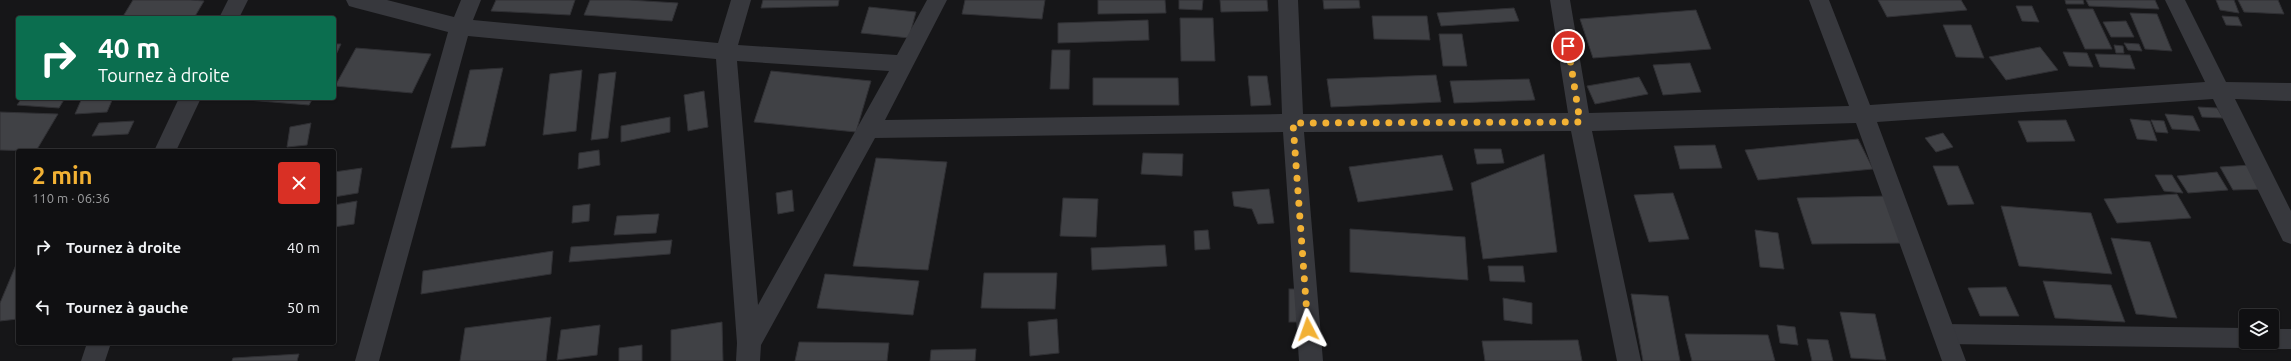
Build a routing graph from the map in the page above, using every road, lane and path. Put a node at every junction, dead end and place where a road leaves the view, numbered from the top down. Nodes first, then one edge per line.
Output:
1 (238, 0) edge
2 (356, 0) edge
3 (471, 0) edge
4 (741, 0) edge
5 (937, 0) edge
6 (1288, 0) edge
7 (1560, 0) edge
8 (1819, 0) edge
9 (2175, 0) edge
10 (230, 16) edge
11 (460, 27) junction
12 (726, 52) junction
13 (904, 64) junction
14 (2218, 90) junction
15 (2291, 92) edge
16 (189, 100) edge
17 (1863, 114) junction
18 (1580, 122) junction
19 (1293, 123) junction
20 (869, 129) junction
21 (166, 149) edge
22 (2291, 234) edge
23 (1944, 334) junction
24 (2239, 338) edge
25 (2279, 339) edge
26 (2291, 339) edge
27 (98, 345) edge
28 (749, 352) edge
29 (93, 361) edge
30 (367, 361) edge
31 (1311, 361) edge
32 (1629, 361) edge
33 (1954, 361) edge

1 - 10 street
2 - 11 street
3 - 11 street
4 - 12 street
5 - 13 street
6 - 19 street
7 - 18 street
8 - 17 street
9 - 14 street
11 - 12 street
11 - 30 street
12 - 13 street
12 - 28 street
13 - 20 street
14 - 15 street
14 - 17 street
14 - 22 street
16 - 21 street
17 - 18 street
17 - 23 street
18 - 19 street
18 - 32 street
19 - 20 street
19 - 31 street
20 - 28 street
23 - 24 lane
23 - 33 street
25 - 26 lane
27 - 29 street

